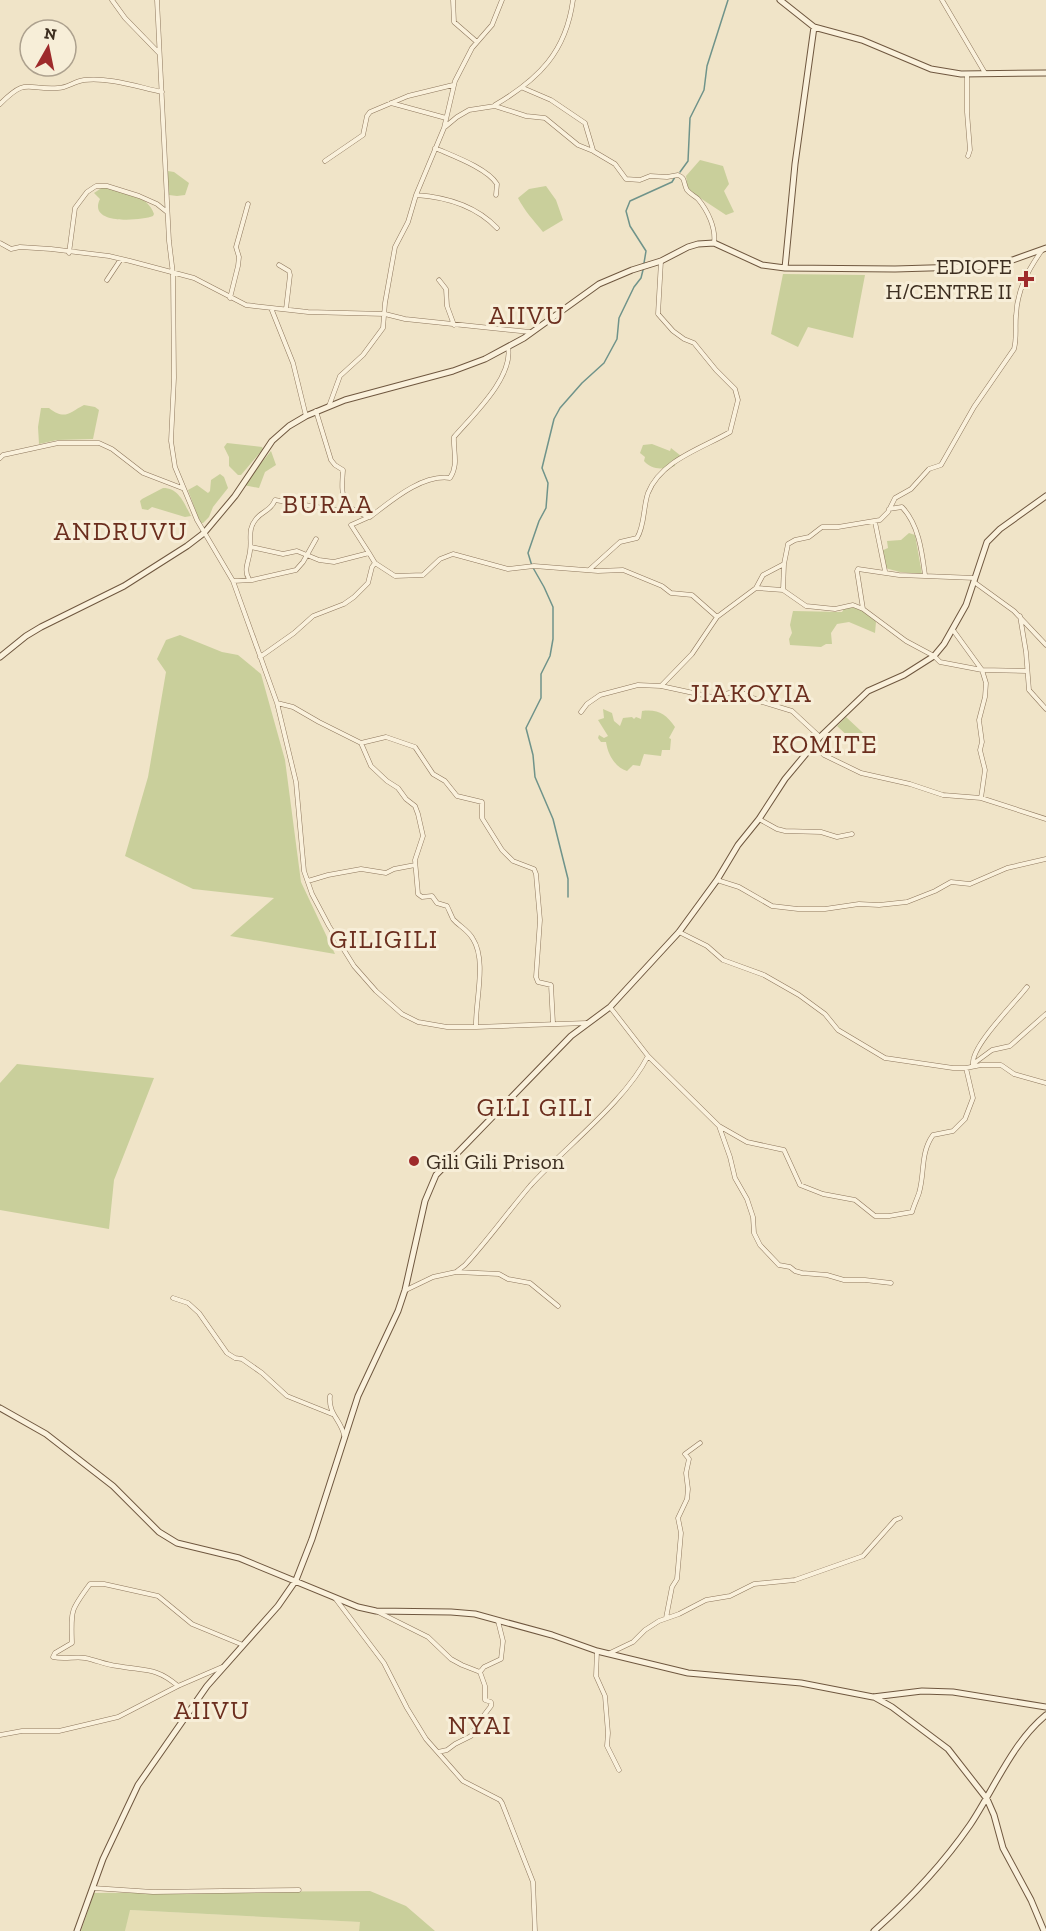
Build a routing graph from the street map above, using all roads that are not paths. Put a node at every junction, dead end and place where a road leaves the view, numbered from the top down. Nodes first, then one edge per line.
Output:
1 (112, 0) edge
2 (157, 0) edge
3 (453, 0) edge
4 (502, 0) edge
5 (573, 0) edge
6 (780, 0) edge
7 (942, 0) edge
8 (814, 27) junction
9 (477, 42) junction
10 (159, 53) junction
11 (1046, 73) edge
12 (966, 74) junction
13 (985, 74) junction
14 (453, 85) junction
15 (522, 88) junction
16 (162, 92) junction
17 (391, 103) junction
18 (0, 104) edge
19 (495, 106) junction
20 (446, 118) junction
21 (444, 128) junction
22 (435, 148) junction
23 (593, 151) junction
24 (968, 156) dead end
25 (325, 161) dead end
26 (417, 195) junction
27 (496, 195) dead end
28 (248, 204) dead end
29 (168, 213) junction
30 (496, 228) dead end
31 (0, 243) edge
32 (714, 243) junction
33 (1044, 248) edge
34 (69, 253) junction
35 (121, 259) junction
36 (662, 261) junction
37 (279, 265) dead end
38 (785, 268) junction
39 (173, 274) junction
40 (107, 280) dead end
41 (439, 280) dead end
42 (230, 298) junction
43 (270, 308) junction
44 (285, 309) junction
45 (385, 314) junction
46 (454, 325) junction
47 (530, 332) junction
48 (507, 346) junction
49 (329, 405) junction
50 (316, 411) junction
51 (306, 416) junction
52 (0, 458) edge
53 (183, 489) junction
54 (1046, 496) edge
55 (347, 506) junction
56 (889, 509) junction
57 (370, 517) junction
58 (875, 522) junction
59 (204, 533) junction
60 (316, 539) dead end
61 (251, 547) junction
62 (369, 553) junction
63 (306, 556) junction
64 (375, 562) junction
65 (784, 564) junction
66 (589, 570) junction
67 (885, 572) junction
68 (925, 575) junction
69 (249, 579) junction
70 (974, 580) junction
71 (233, 581) junction
72 (756, 588) junction
73 (783, 590) junction
74 (863, 609) junction
75 (1020, 616) junction
76 (717, 617) junction
77 (953, 630) junction
78 (1046, 645) edge
79 (934, 656) junction
80 (0, 657) edge
81 (260, 657) junction
82 (982, 669) junction
83 (1027, 671) junction
84 (661, 686) junction
85 (277, 703) junction
86 (1046, 709) edge
87 (581, 712) dead end
88 (820, 737) junction
89 (361, 743) junction
90 (814, 745) junction
91 (981, 798) junction
92 (759, 819) junction
93 (1046, 819) edge
94 (852, 834) dead end
95 (1046, 859) edge
96 (415, 865) junction
97 (717, 880) junction
98 (308, 881) junction
99 (679, 932) junction
100 (1027, 987) dead end
101 (610, 1007) junction
102 (1046, 1014) edge
103 (553, 1023) junction
104 (587, 1023) junction
105 (476, 1027) junction
106 (648, 1056) junction
107 (970, 1066) junction
108 (1046, 1083) edge
109 (719, 1126) junction
110 (456, 1272) junction
111 (891, 1283) dead end
112 (405, 1290) junction
113 (173, 1298) dead end
114 (558, 1306) dead end
115 (330, 1396) dead end
116 (0, 1408) edge
117 (332, 1414) junction
118 (344, 1436) junction
119 (700, 1443) dead end
120 (900, 1518) dead end
121 (296, 1580) junction
122 (334, 1598) junction
123 (375, 1611) junction
124 (666, 1618) junction
125 (498, 1621) junction
126 (243, 1645) junction
127 (597, 1651) junction
128 (610, 1653) junction
129 (222, 1667) junction
130 (480, 1672) junction
131 (178, 1686) junction
132 (873, 1697) junction
133 (1046, 1707) edge
134 (1046, 1715) edge
135 (0, 1735) edge
136 (437, 1752) junction
137 (619, 1770) dead end
138 (987, 1799) junction
139 (92, 1888) junction
140 (299, 1890) dead end
141 (1043, 1923) edge
142 (77, 1931) edge
143 (535, 1931) edge
144 (874, 1931) edge
145 (1044, 1931) edge

1 - 10 street
2 - 10 street
3 - 9 street
4 - 9 street
5 - 15 street
6 - 8 street
7 - 13 street
8 - 12 street
8 - 38 street
9 - 14 street
10 - 16 street
11 - 13 street
12 - 13 street
12 - 24 street
14 - 17 street
14 - 20 street
15 - 19 street
15 - 23 street
16 - 18 street
16 - 29 street
17 - 20 street
17 - 25 street
19 - 21 street
19 - 23 street
20 - 21 street
21 - 22 street
22 - 26 street
22 - 27 street
23 - 32 street
26 - 30 street
26 - 45 street
28 - 42 street
29 - 34 street
29 - 39 street
31 - 34 street
32 - 36 street
32 - 38 street
33 - 38 street
33 - 56 street
34 - 35 street
35 - 39 street
35 - 40 street
36 - 47 street
36 - 66 street
37 - 44 street
39 - 42 street
39 - 53 street
41 - 46 street
42 - 43 street
43 - 44 street
43 - 51 street
44 - 45 street
45 - 46 street
45 - 49 street
46 - 47 street
47 - 48 street
48 - 49 street
48 - 57 street
49 - 50 street
50 - 51 street
50 - 55 street
51 - 59 street
52 - 53 street
53 - 59 street
54 - 70 street
55 - 57 street
55 - 61 street
56 - 58 street
56 - 68 street
57 - 62 street
58 - 65 street
58 - 67 street
59 - 71 street
59 - 80 street
60 - 63 street
61 - 63 street
61 - 69 street
62 - 63 street
62 - 64 street
63 - 69 street
64 - 66 street
64 - 81 street
65 - 72 street
65 - 73 street
66 - 76 street
67 - 68 street
67 - 74 street
68 - 70 street
69 - 71 street
70 - 75 street
70 - 77 street
71 - 81 street
72 - 73 street
72 - 76 street
73 - 74 street
74 - 79 street
75 - 78 street
75 - 83 street
76 - 84 street
77 - 79 street
77 - 82 street
79 - 82 street
79 - 88 street
81 - 85 street
82 - 83 street
82 - 91 street
83 - 86 street
84 - 87 street
84 - 88 street
85 - 89 street
85 - 98 street
88 - 90 street
89 - 96 street
89 - 103 street
90 - 91 street
90 - 92 street
91 - 93 street
92 - 94 street
92 - 97 street
95 - 97 street
96 - 98 street
96 - 105 street
97 - 99 street
98 - 105 street
99 - 101 street
99 - 107 street
100 - 107 street
101 - 104 street
101 - 106 street
102 - 107 street
103 - 104 street
103 - 105 street
104 - 112 street
106 - 109 street
106 - 110 street
107 - 108 street
107 - 109 street
109 - 111 street
110 - 112 street
110 - 114 street
112 - 118 street
113 - 117 street
115 - 117 street
116 - 121 street
117 - 118 street
118 - 121 street
119 - 124 street
120 - 124 street
121 - 122 street
121 - 126 street
122 - 123 street
122 - 136 street
123 - 125 street
123 - 130 street
124 - 128 street
125 - 127 street
125 - 130 street
126 - 129 street
126 - 131 street
127 - 128 street
127 - 137 street
128 - 132 street
129 - 131 street
129 - 139 street
130 - 136 street
131 - 135 street
132 - 133 street
132 - 138 street
134 - 138 street
136 - 143 street
138 - 141 street
138 - 144 street
139 - 140 street
139 - 142 street
141 - 145 street

